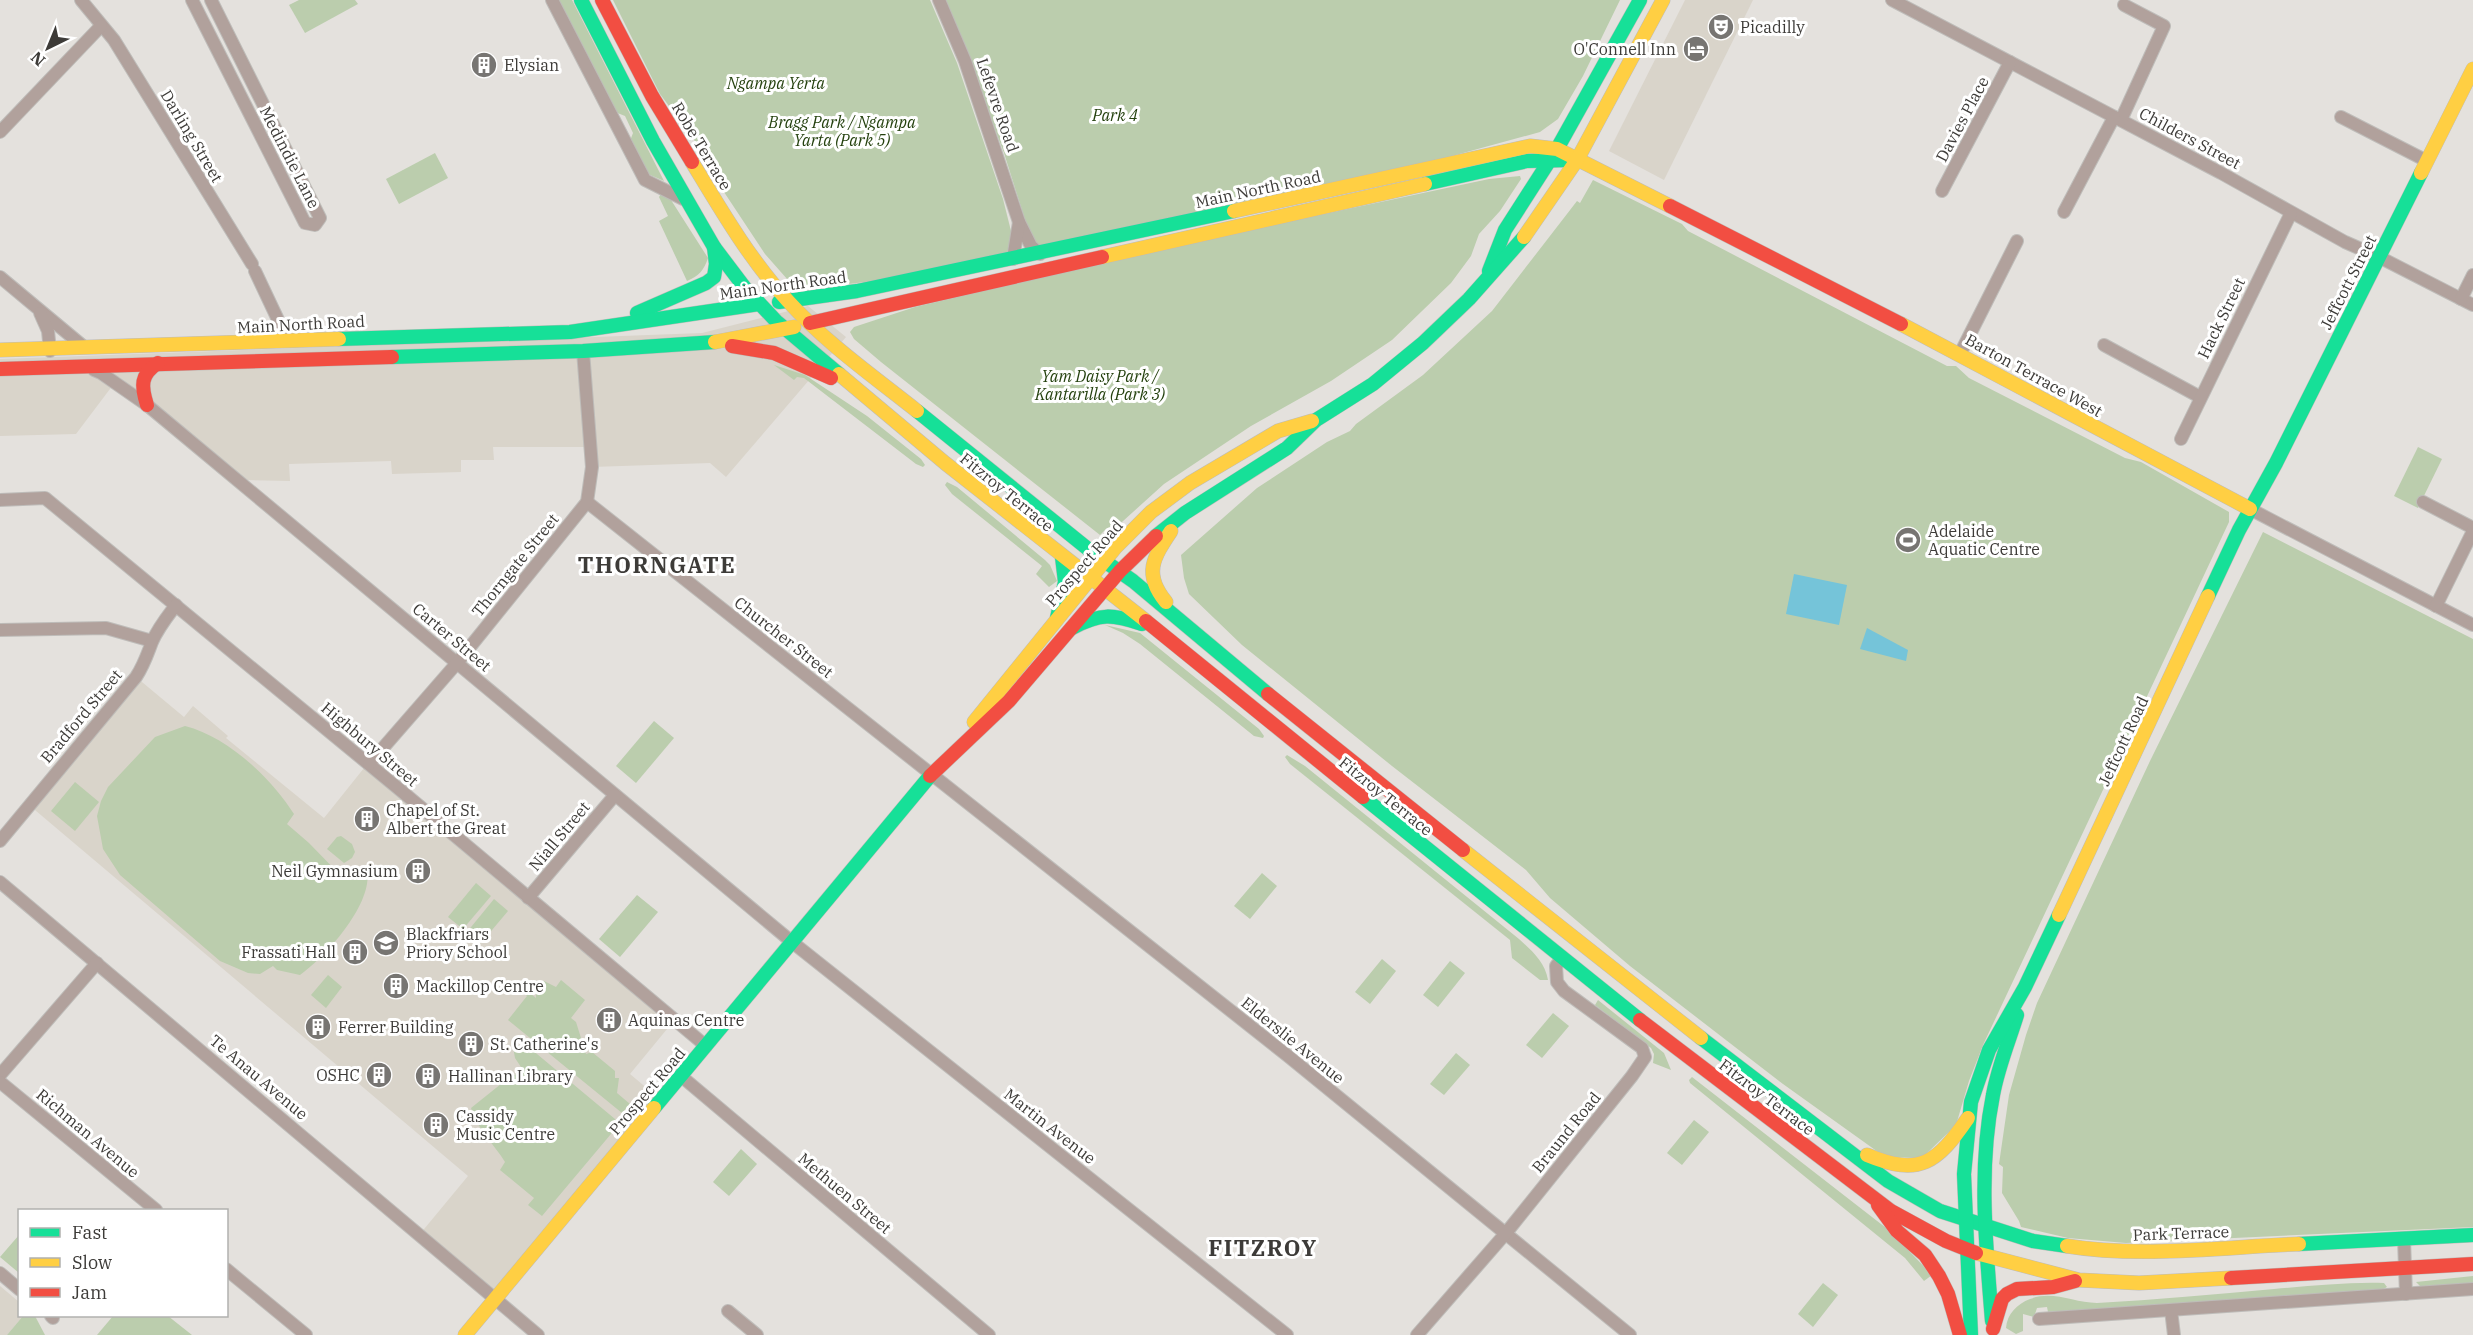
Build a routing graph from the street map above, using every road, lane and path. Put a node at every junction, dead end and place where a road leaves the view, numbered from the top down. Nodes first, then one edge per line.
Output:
1 (81, 0) edge
2 (192, 0) edge
3 (211, 0) edge
4 (552, 0) edge
5 (581, 0) edge
6 (602, 0) edge
7 (939, 0) edge
8 (1640, 0) edge
9 (1663, 0) edge
10 (1892, 0) edge
11 (2124, 4) dead end
12 (101, 26) junction
13 (2010, 62) junction
14 (2473, 69) edge
15 (2341, 117) dead end
16 (2117, 119) junction
17 (0, 132) edge
18 (1553, 155) junction
19 (1577, 160) junction
20 (2427, 161) junction
21 (1942, 190) dead end
22 (687, 201) junction
23 (2064, 212) dead end
24 (2291, 213) junction
25 (1019, 222) junction
26 (2017, 241) dead end
27 (714, 247) junction
28 (1040, 254) junction
29 (2379, 257) junction
30 (1012, 259) junction
31 (2473, 275) edge
32 (0, 277) edge
33 (1486, 278) junction
34 (2461, 299) junction
35 (788, 301) junction
36 (759, 304) junction
37 (2473, 305) edge
38 (36, 307) junction
39 (810, 323) junction
40 (591, 330) junction
41 (786, 330) junction
42 (288, 341) junction
43 (707, 344) junction
44 (2104, 345) dead end
45 (85, 348) junction
46 (50, 349) junction
47 (0, 350) edge
48 (583, 351) junction
49 (1960, 354) junction
50 (291, 359) junction
51 (158, 363) junction
52 (84, 366) junction
53 (51, 367) junction
54 (0, 369) edge
55 (862, 392) junction
56 (2200, 397) junction
57 (147, 405) junction
58 (1316, 420) junction
59 (2181, 439) dead end
60 (959, 446) junction
61 (945, 463) junction
62 (0, 500) edge
63 (587, 502) junction
64 (2423, 502) dead end
65 (2250, 509) junction
66 (1185, 513) junction
67 (2473, 530) edge
68 (1062, 557) junction
69 (1105, 561) junction
70 (1120, 571) junction
71 (1091, 579) junction
72 (1105, 590) junction
73 (176, 605) junction
74 (2436, 606) junction
75 (1173, 615) junction
76 (1057, 620) junction
77 (2473, 625) edge
78 (1072, 628) junction
79 (1155, 628) junction
80 (0, 630) edge
81 (153, 641) junction
82 (457, 663) junction
83 (1282, 706) junction
84 (1286, 736) junction
85 (948, 757) junction
86 (369, 764) junction
87 (933, 773) junction
88 (1379, 782) junction
89 (615, 795) junction
90 (0, 841) edge
91 (0, 882) edge
92 (1467, 882) junction
93 (1510, 887) junction
94 (528, 898) junction
95 (792, 942) junction
96 (1562, 958) junction
97 (98, 963) junction
98 (1622, 977) junction
99 (2025, 987) junction
100 (706, 1046) junction
101 (1690, 1060) junction
102 (0, 1075) edge
103 (681, 1076) junction
104 (0, 1082) edge
105 (1968, 1118) junction
106 (1837, 1144) junction
107 (1872, 1197) junction
108 (155, 1209) edge
109 (1964, 1220) junction
110 (1984, 1226) junction
111 (1506, 1233) junction
112 (2473, 1235) edge
113 (2404, 1240) junction
114 (1967, 1250) junction
115 (1987, 1256) junction
116 (2473, 1264) edge
117 (2405, 1268) junction
118 (228, 1271) edge
119 (0, 1273) edge
120 (2079, 1280) junction
121 (18, 1288) edge
122 (2473, 1289) edge
123 (2406, 1294) junction
124 (496, 1299) junction
125 (2171, 1310) junction
126 (728, 1311) dead end
127 (2039, 1318) dead end
128 (976, 1325) junction
129 (1993, 1332) edge
130 (306, 1335) edge
131 (465, 1335) edge
132 (538, 1335) edge
133 (757, 1335) edge
134 (968, 1335) edge
135 (989, 1335) edge
136 (1287, 1335) edge
137 (1417, 1335) edge
138 (1630, 1335) edge
139 (1960, 1335) edge
140 (1971, 1335) edge
141 (2174, 1335) edge

1 - 12 street, Darling Street
2 - 3 street, Medindie Lane
4 - 22 street
5 - 22 main road
6 - 35 main road, Robe Terrace
7 - 25 street, Lefevre Road
8 - 18 main road, Prospect Road
9 - 19 main road, Prospect Road
10 - 13 street, Childers Street
11 - 16 street
12 - 17 street
12 - 42 street, Darling Street
13 - 16 street, Childers Street
13 - 21 street, Davies Place
14 - 20 main road, Jeffcott Street
15 - 20 street
16 - 23 street
16 - 24 street, Childers Street
18 - 19 main road
18 - 28 main road, Main North Road
18 - 33 main road, Prospect Road
18 - 39 main road, Main North Road
19 - 33 main road, Prospect Road
19 - 49 main road, Barton Terrace West
20 - 29 main road, Jeffcott Street
22 - 27 main road
24 - 29 street, Childers Street
24 - 56 street, Hack Street
25 - 28 street, Lefevre Road
25 - 30 street, Lefevre Road
26 - 49 street
27 - 36 main road
27 - 40 main road
28 - 30 main road, Main North Road
29 - 34 street, Childers Street
29 - 65 main road, Jeffcott Street
30 - 35 main road, Main North Road
31 - 34 street
32 - 38 street
33 - 58 main road, Prospect Road
34 - 37 street, Childers Street
35 - 36 main road, Main North Road
35 - 39 main road, Fitzroy Terrace
36 - 40 main road, Main North Road
36 - 41 main road
38 - 45 street
38 - 46 street
39 - 41 main road, Main North Road
39 - 60 main road, Fitzroy Terrace
40 - 42 main road, Main North Road
41 - 43 main road, Main North Road
41 - 55 main road, Fitzroy Terrace
42 - 45 main road, Main North Road
42 - 50 main road
43 - 48 main road, Main North Road
43 - 55 main road
44 - 56 street
45 - 46 main road, Main North Road
46 - 47 main road, Main North Road
46 - 53 street
48 - 50 main road, Main North Road
48 - 63 street
49 - 65 main road, Barton Terrace West
50 - 51 main road, Main North Road
51 - 52 main road, Main North Road
51 - 57 main road
52 - 53 main road, Main North Road
52 - 57 street, Carter Street
53 - 54 main road, Main North Road
55 - 61 main road, Fitzroy Terrace
56 - 59 street, Hack Street
57 - 82 street, Carter Street
58 - 66 main road, Prospect Road
58 - 69 main road, Prospect Road
60 - 61 main road
60 - 69 main road, Fitzroy Terrace
61 - 68 main road, Fitzroy Terrace
62 - 73 street, Highbury Street
63 - 82 street, Thorngate Street
63 - 87 street, Churcher Street
64 - 67 street
65 - 74 street, Barton Terrace West
65 - 99 main road, Jeffcott Road
66 - 70 main road, Prospect Road
66 - 75 main road
67 - 74 street
68 - 71 main road, Fitzroy Terrace
68 - 76 main road
69 - 70 main road, Fitzroy Terrace
69 - 71 main road, Prospect Road
70 - 72 main road, Prospect Road
70 - 75 main road, Fitzroy Terrace
71 - 72 main road, Fitzroy Terrace
71 - 76 main road, Prospect Road
72 - 78 main road, Prospect Road
72 - 79 main road, Fitzroy Terrace
73 - 81 street, Bradford Street
73 - 86 street, Highbury Street
74 - 77 street, Barton Terrace West
75 - 83 main road, Fitzroy Terrace
76 - 85 main road, Prospect Road
78 - 79 main road
78 - 85 main road, Prospect Road
79 - 84 main road, Fitzroy Terrace
80 - 81 street
81 - 90 street, Bradford Street
82 - 86 street, Thorngate Street
82 - 89 street, Carter Street
83 - 84 main road
83 - 88 main road, Fitzroy Terrace
84 - 92 main road, Fitzroy Terrace
85 - 87 main road, Prospect Road
86 - 94 street, Highbury Street
87 - 95 main road, Prospect Road
87 - 111 street, Elderslie Avenue
88 - 92 main road
88 - 93 main road, Fitzroy Terrace
89 - 94 street, Niall Street
89 - 95 street, Carter Street
91 - 97 street, Te Anau Avenue
92 - 96 main road, Fitzroy Terrace
93 - 96 main road
93 - 98 main road, Fitzroy Terrace
94 - 100 street, Highbury Street
95 - 100 main road, Prospect Road
95 - 136 street, Martin Avenue
96 - 101 main road, Fitzroy Terrace
96 - 111 street, Braund Road
97 - 102 street
97 - 124 street, Te Anau Avenue
98 - 101 main road
98 - 106 main road, Fitzroy Terrace
99 - 105 main road, Jeffcott Road
99 - 110 main road, Jeffcott Road
100 - 103 main road, Prospect Road
101 - 107 main road, Fitzroy Terrace
103 - 124 main road, Prospect Road
103 - 128 street, Methuen Street
104 - 108 street, Richman Avenue
105 - 106 main road
105 - 109 main road, Jeffcott Road
106 - 109 main road, Fitzroy Terrace
107 - 114 main road, Fitzroy Terrace
107 - 139 main road
109 - 110 main road, Park Terrace
109 - 114 main road, Jeffcott Road
110 - 113 main road, Park Terrace
110 - 115 main road, Jeffcott Road
111 - 137 street, Braund Road
111 - 138 street, Elderslie Avenue
112 - 113 main road, Park Terrace
113 - 117 street
114 - 115 main road, Fitzroy Terrace
114 - 140 main road, Jeffcott Road
115 - 120 main road
115 - 129 main road, Jeffcott Road
116 - 117 main road
117 - 120 main road
117 - 123 street
118 - 130 street
119 - 121 street
120 - 129 main road
122 - 123 street
123 - 125 street
124 - 131 main road, Prospect Road
124 - 132 street, Te Anau Avenue
125 - 127 street
125 - 141 street
126 - 133 street
128 - 134 street
128 - 135 street, Methuen Street

